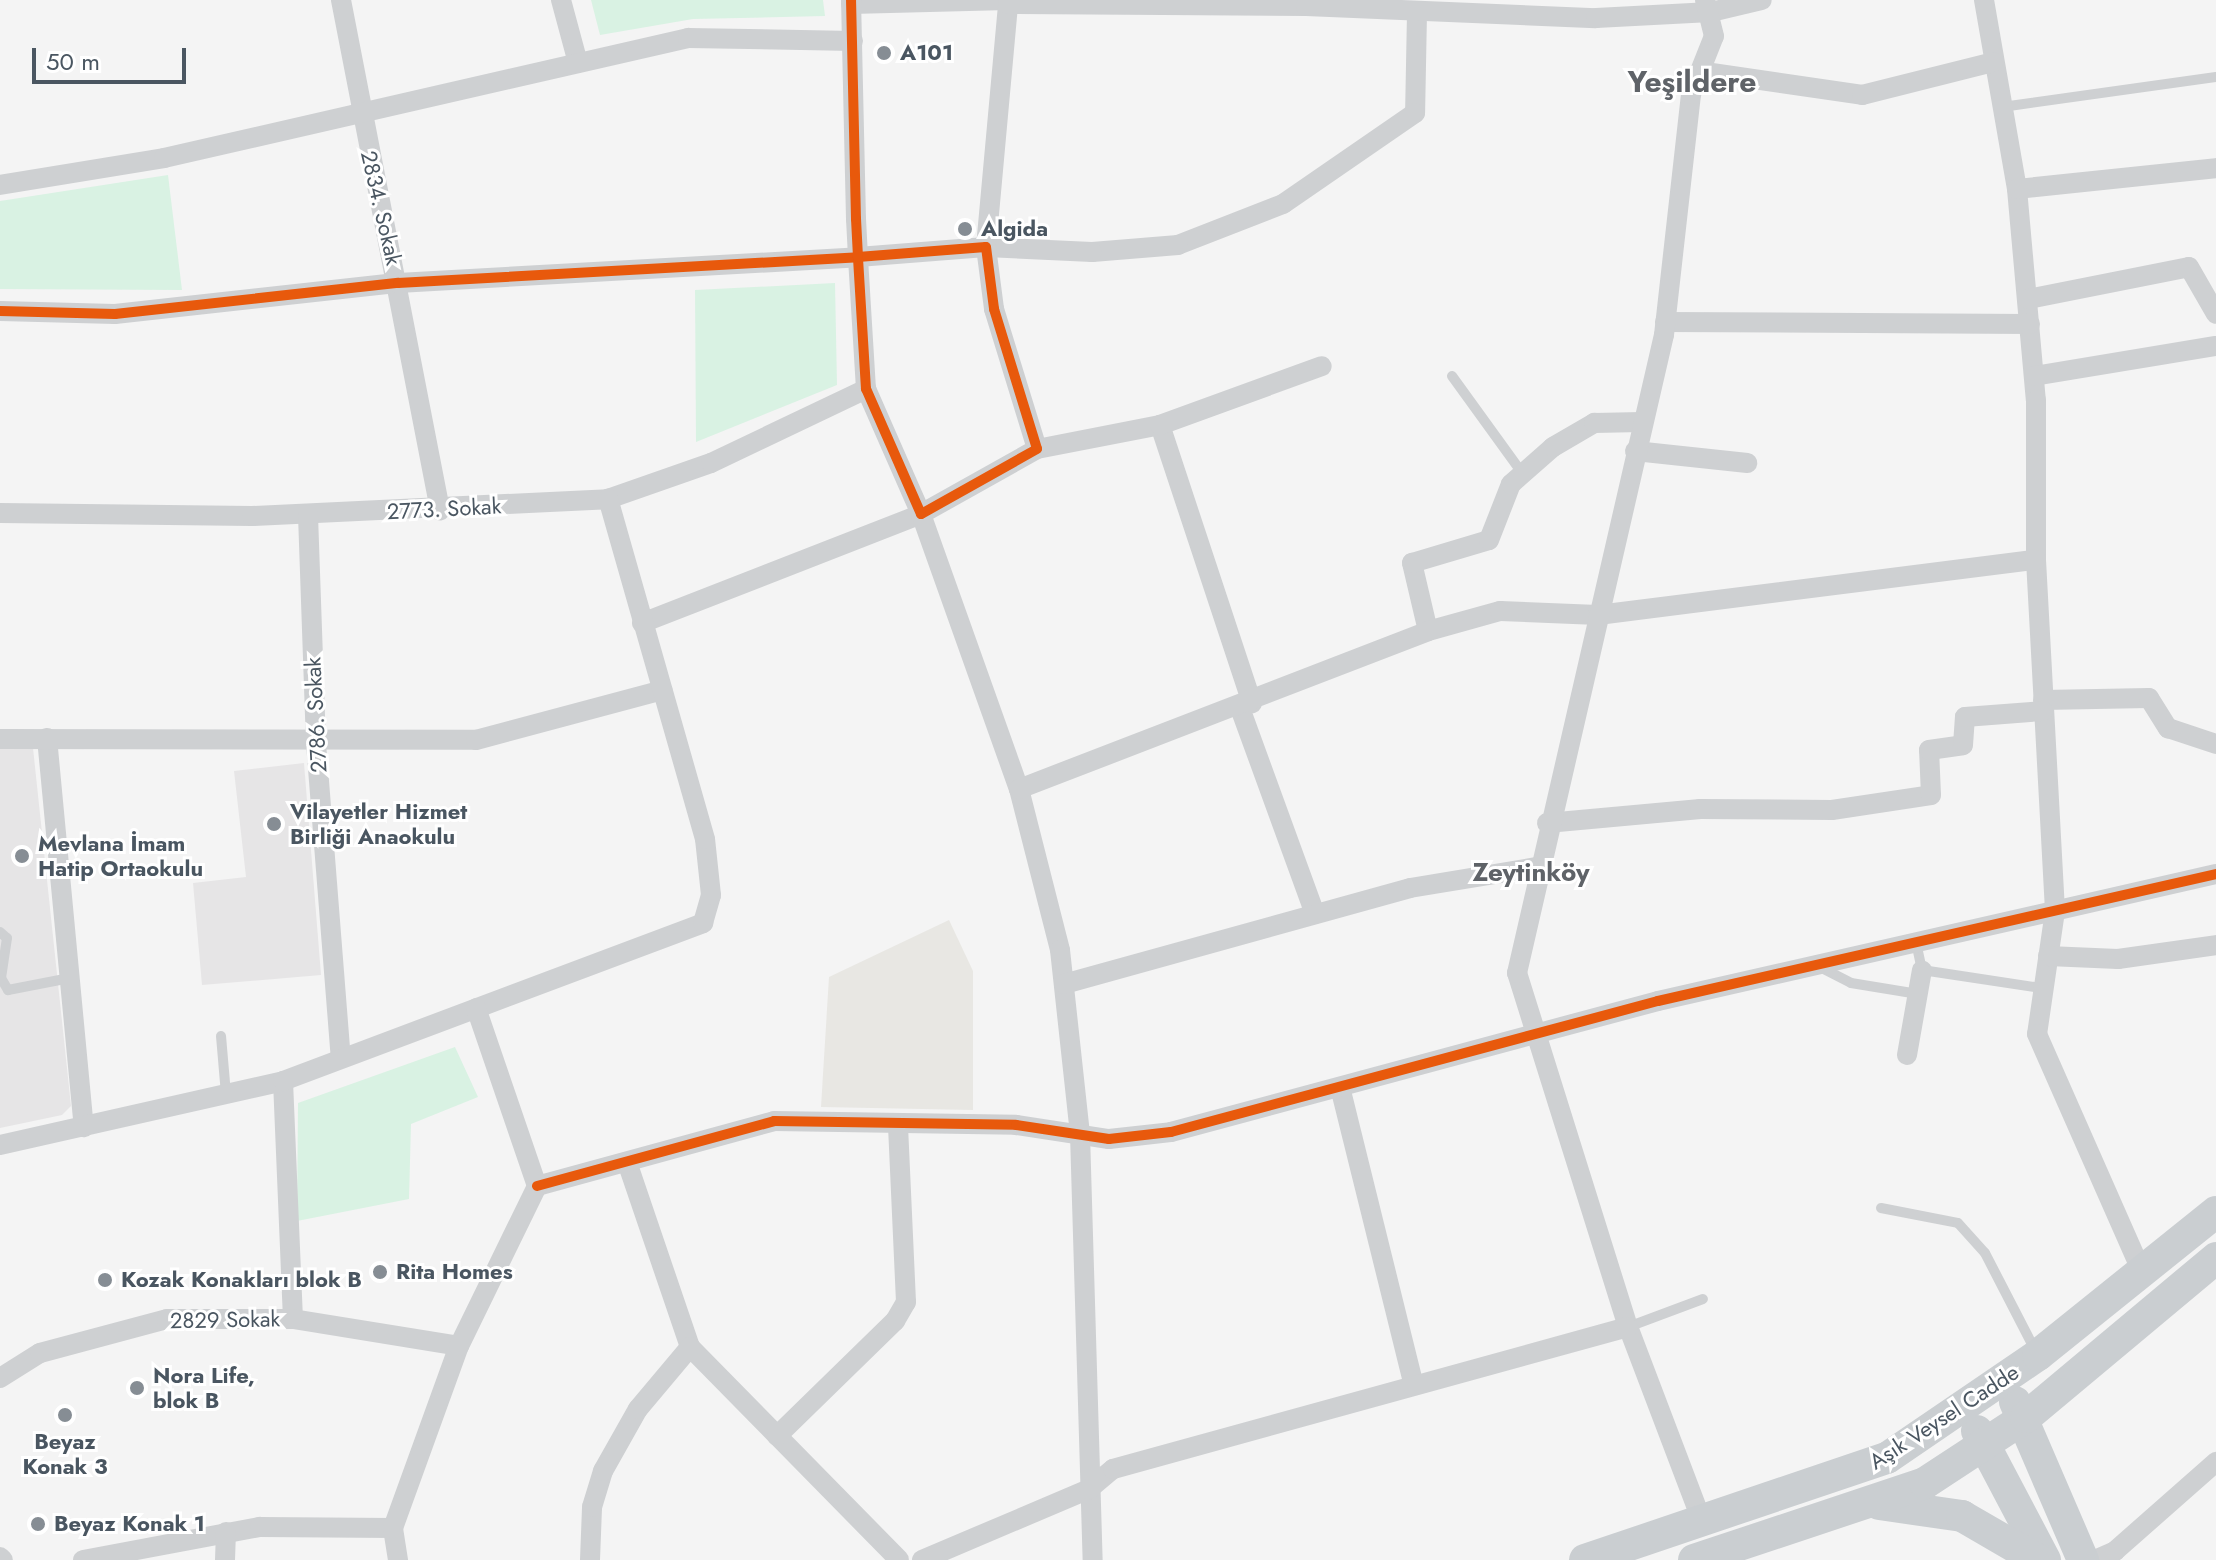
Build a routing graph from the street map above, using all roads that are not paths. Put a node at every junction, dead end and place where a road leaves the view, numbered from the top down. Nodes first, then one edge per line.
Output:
1 (341, 0) edge
2 (561, 0) edge
3 (1762, 0) edge
4 (1984, 0) edge
5 (851, 2) edge
6 (1008, 2) edge
7 (1306, 3) edge
8 (1708, 6) edge
9 (1417, 13) junction
10 (853, 41) junction
11 (1993, 62) junction
12 (578, 63) junction
13 (1705, 72) junction
14 (2216, 77) edge
15 (2002, 107) junction
16 (358, 112) junction
17 (2216, 168) edge
18 (0, 185) edge
19 (2017, 189) junction
20 (986, 247) junction
21 (858, 257) junction
22 (398, 283) junction
23 (2028, 299) junction
24 (0, 311) edge
25 (2216, 314) edge
26 (1665, 322) junction
27 (2030, 324) junction
28 (2216, 346) edge
29 (1322, 366) dead end
30 (1452, 376) dead end
31 (2034, 376) junction
32 (866, 389) junction
33 (1642, 422) junction
34 (1160, 425) junction
35 (1037, 449) junction
36 (1635, 451) junction
37 (1747, 463) dead end
38 (1523, 474) junction
39 (608, 499) junction
40 (440, 510) junction
41 (0, 513) edge
42 (921, 514) junction
43 (308, 515) junction
44 (2036, 560) junction
45 (1598, 615) junction
46 (642, 623) junction
47 (1428, 631) junction
48 (662, 690) junction
49 (1246, 705) junction
50 (2043, 706) junction
51 (47, 738) junction
52 (0, 739) edge
53 (316, 743) junction
54 (2216, 744) edge
55 (1019, 789) junction
56 (1547, 823) junction
57 (1537, 867) junction
58 (2216, 874) edge
59 (2055, 911) junction
60 (1315, 914) junction
61 (0, 932) edge
62 (1916, 942) junction
63 (2216, 945) edge
64 (2048, 956) junction
65 (1816, 965) junction
66 (1922, 970) junction
67 (70, 978) junction
68 (1064, 984) junction
69 (2041, 988) junction
70 (1918, 994) junction
71 (476, 1008) junction
72 (1538, 1033) junction
73 (221, 1036) dead end
74 (1907, 1055) dead end
75 (341, 1058) junction
76 (283, 1081) junction
77 (1340, 1087) junction
78 (226, 1094) junction
79 (898, 1125) junction
80 (84, 1127) junction
81 (1080, 1134) junction
82 (0, 1145) edge
83 (627, 1162) junction
84 (537, 1186) junction
85 (1881, 1208) dead end
86 (2216, 1212) edge
87 (2216, 1258) edge
88 (2143, 1274) junction
89 (1703, 1299) dead end
90 (293, 1319) junction
91 (1628, 1327) junction
92 (459, 1346) junction
93 (690, 1347) junction
94 (2038, 1355) junction
95 (0, 1378) edge
96 (2000, 1383) junction
97 (1414, 1385) junction
98 (1961, 1408) junction
99 (2026, 1417) junction
100 (777, 1436) junction
101 (1988, 1446) junction
102 (2216, 1462) edge
103 (1089, 1489) junction
104 (1875, 1503) junction
105 (1703, 1524) junction
106 (393, 1528) junction
107 (226, 1532) junction
108 (83, 1560) edge
109 (225, 1560) edge
110 (398, 1560) edge
111 (590, 1560) edge
112 (899, 1560) edge
113 (922, 1560) edge
114 (1093, 1560) edge
115 (1585, 1560) edge
116 (1697, 1560) edge
117 (2038, 1560) edge
118 (2045, 1560) edge
119 (2083, 1560) edge
120 (2095, 1560) edge

1 - 16 street, 2834. Sokak
2 - 12 street
3 - 8 street
4 - 11 street
5 - 6 street
5 - 10 street
6 - 7 street
6 - 20 street
7 - 9 street
8 - 9 street
8 - 13 street
9 - 20 street
10 - 12 street
10 - 21 street
11 - 13 street
11 - 15 street
12 - 16 street
13 - 26 street
14 - 15 lane
15 - 19 street
16 - 18 street
16 - 22 street, 2834. Sokak
17 - 19 street
19 - 23 street
20 - 21 street
20 - 35 street
21 - 22 street
21 - 32 street
22 - 24 street
22 - 40 street, 2834. Sokak
23 - 25 street
23 - 27 street
26 - 27 street
26 - 33 street
27 - 31 street
28 - 31 street
29 - 34 street
30 - 38 lane
31 - 44 street
32 - 39 street, 2773. Sokak
32 - 42 street
33 - 36 street
33 - 38 street
34 - 35 street
34 - 49 street
35 - 42 street
36 - 37 street
36 - 45 street
38 - 47 street
39 - 40 street, 2773. Sokak
39 - 46 street
40 - 43 street, 2773. Sokak
41 - 43 street, 2773. Sokak
42 - 46 street
42 - 55 street
43 - 53 street, 2786. Sokak
44 - 45 street
44 - 50 street
45 - 47 street
45 - 56 street
46 - 48 street
47 - 49 street
48 - 53 street
48 - 71 street
49 - 55 street
49 - 60 street
50 - 54 street
50 - 56 street
50 - 59 street
51 - 52 street
51 - 53 street
51 - 67 street
53 - 75 street, 2786. Sokak
55 - 68 street
56 - 57 street
57 - 60 street
57 - 72 street
58 - 59 street
59 - 62 street
59 - 64 street
60 - 68 street
61 - 67 lane
62 - 65 street
62 - 66 lane
63 - 64 street
64 - 69 street
65 - 70 lane
65 - 72 street
66 - 69 lane
66 - 70 street
67 - 80 street
68 - 81 street
69 - 88 street
70 - 74 street
71 - 75 street
71 - 84 street
72 - 77 street
72 - 91 street
73 - 78 lane
75 - 76 street
76 - 78 street
76 - 90 street
77 - 81 street
77 - 97 street
78 - 80 street
79 - 81 street
79 - 83 street
79 - 100 street
80 - 82 street
81 - 103 street
83 - 84 street
83 - 93 street
84 - 92 street
85 - 94 lane
86 - 88 main road, Aşık Veysel Cadde
87 - 99 main road, Aşık Veysel Cadde
88 - 94 main road, Aşık Veysel Cadde
89 - 91 lane
90 - 92 street, 2829 Sokak
90 - 95 street, 2829 Sokak
91 - 97 street
91 - 105 street
92 - 106 street
93 - 100 street
93 - 111 street
94 - 96 main road, Aşık Veysel Cadde
96 - 98 main road, Aşık Veysel Cadde
96 - 99 main road
97 - 103 street
98 - 101 main road
98 - 105 main road, Aşık Veysel Cadde
99 - 101 main road, Aşık Veysel Cadde
99 - 119 main road
100 - 112 street
101 - 104 main road, Aşık Veysel Cadde
101 - 118 main road
102 - 120 street
103 - 113 street
103 - 114 street
104 - 116 main road, Aşık Veysel Cadde
104 - 117 main road
105 - 115 main road, Aşık Veysel Cadde
106 - 107 street
106 - 110 street
107 - 108 street
107 - 109 street

